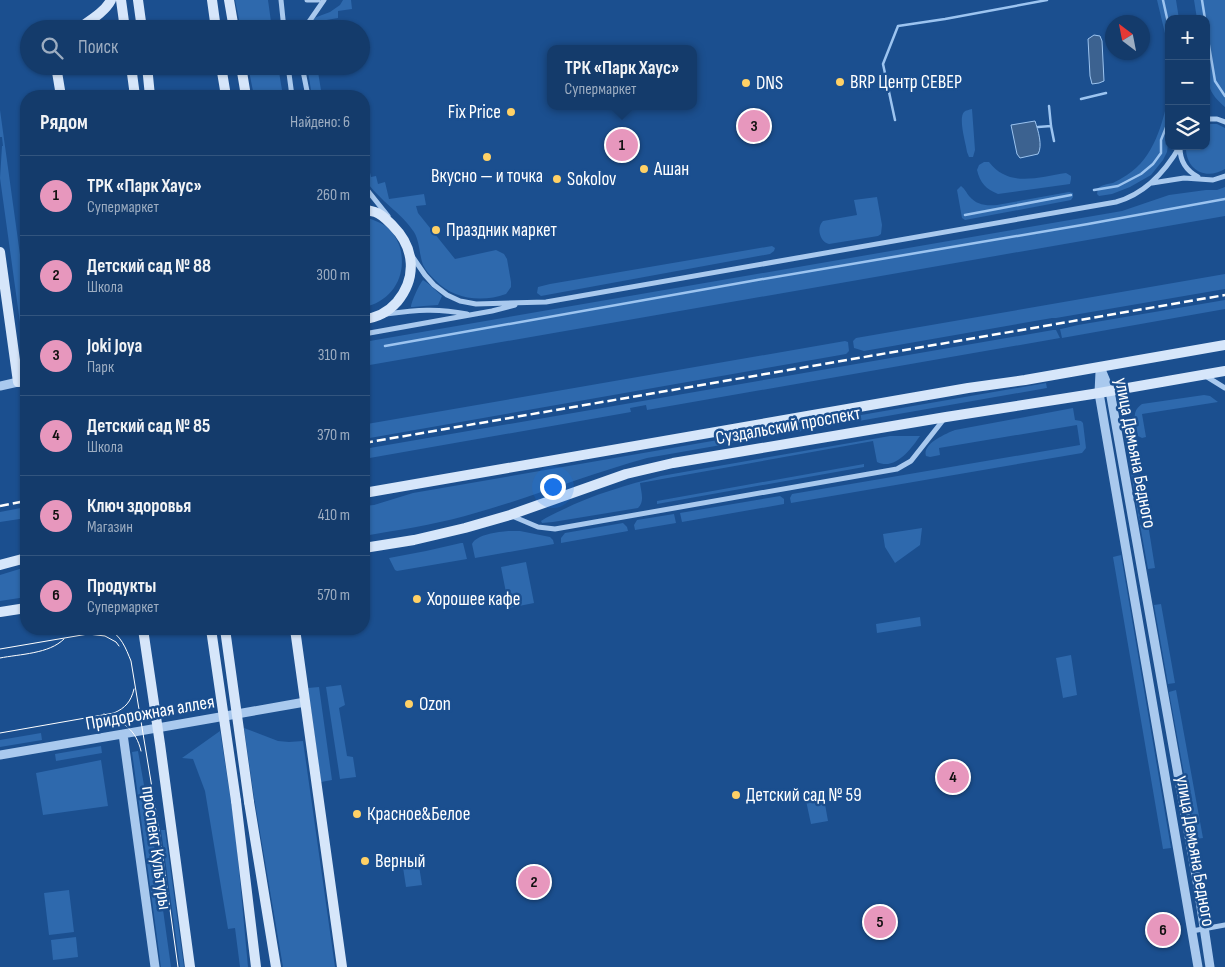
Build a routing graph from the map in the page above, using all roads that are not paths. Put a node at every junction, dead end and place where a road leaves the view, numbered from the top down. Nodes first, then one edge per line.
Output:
1 (111, 0) edge
2 (121, 0) edge
3 (138, 0) edge
4 (212, 0) edge
5 (229, 0) edge
6 (281, 0) edge
7 (307, 0) edge
8 (318, 0) edge
9 (324, 0) edge
10 (90, 20) edge
11 (124, 20) edge
12 (141, 20) edge
13 (215, 20) edge
14 (232, 20) edge
15 (283, 20) edge
16 (310, 20) edge
17 (57, 75) edge
18 (132, 75) edge
19 (148, 75) edge
20 (222, 75) edge
21 (242, 75) edge
22 (289, 75) edge
23 (304, 75) edge
24 (59, 90) edge
25 (134, 90) edge
26 (149, 90) edge
27 (225, 90) edge
28 (245, 90) edge
29 (291, 90) edge
30 (307, 90) edge
31 (1210, 119) edge
32 (1225, 122) edge
33 (1178, 150) edge
34 (1181, 150) edge
35 (1225, 176) edge
36 (1201, 178) junction
37 (1152, 183) junction
38 (370, 194) edge
39 (370, 210) edge
40 (400, 233) junction
41 (0, 252) edge
42 (410, 253) junction
43 (522, 303) junction
44 (381, 314) junction
45 (470, 315) junction
46 (370, 319) edge
47 (370, 333) edge
48 (1225, 345) edge
49 (1100, 367) junction
50 (20, 370) edge
51 (1225, 371) edge
52 (1204, 375) junction
53 (20, 382) edge
54 (0, 386) edge
55 (1225, 388) edge
56 (1104, 392) junction
57 (946, 417) junction
58 (370, 492) edge
59 (510, 515) junction
60 (370, 547) edge
61 (20, 560) edge
62 (0, 565) edge
63 (20, 609) edge
64 (0, 612) edge
65 (143, 635) edge
66 (212, 635) edge
67 (226, 635) edge
68 (296, 635) edge
69 (305, 702) junction
70 (158, 728) junction
71 (123, 734) junction
72 (0, 755) edge
73 (1225, 925) edge
74 (1204, 929) junction
75 (1192, 931) junction
76 (155, 967) edge
77 (190, 967) edge
78 (256, 967) edge
79 (276, 967) edge
80 (342, 967) edge
81 (1198, 967) edge
82 (1210, 967) edge

1 - 10 main road
2 - 11 main road
3 - 12 main road
4 - 13 main road
5 - 14 main road
6 - 15 street
7 - 8 street
9 - 16 street
17 - 24 main road
18 - 25 main road
19 - 26 main road
20 - 27 main road
21 - 28 main road
22 - 29 street
23 - 30 street
31 - 32 street
33 - 37 street
34 - 36 street
35 - 36 street
36 - 37 street
37 - 43 street
38 - 40 street
39 - 40 main road
40 - 42 main road
41 - 50 main road
42 - 43 street
42 - 44 main road
43 - 45 street
44 - 45 street
44 - 46 main road
45 - 47 street
48 - 49 main road, Суздальский проспект
49 - 56 street, улица Демьяна Бедного
49 - 58 main road, Суздальский проспект
51 - 52 main road, Суздальский проспект
52 - 55 street
52 - 56 main road, Суздальский проспект
53 - 54 street
56 - 57 main road, Суздальский проспект
56 - 74 street, улица Демьяна Бедного
56 - 75 street, улица Демьяна Бедного
57 - 59 main road, Суздальский проспект
57 - 59 street
59 - 60 main road, Суздальский проспект
61 - 62 main road
63 - 64 main road
65 - 70 main road
66 - 78 main road, bridge
67 - 79 main road, bridge
68 - 69 main road
69 - 70 street, Придорожная аллея
69 - 80 main road
70 - 71 street, Придорожная аллея
70 - 77 main road
71 - 72 street, Придорожная аллея
71 - 76 street, проспект Культуры
73 - 74 street
74 - 75 street
74 - 82 street, улица Демьяна Бедного
75 - 81 street, улица Демьяна Бедного

